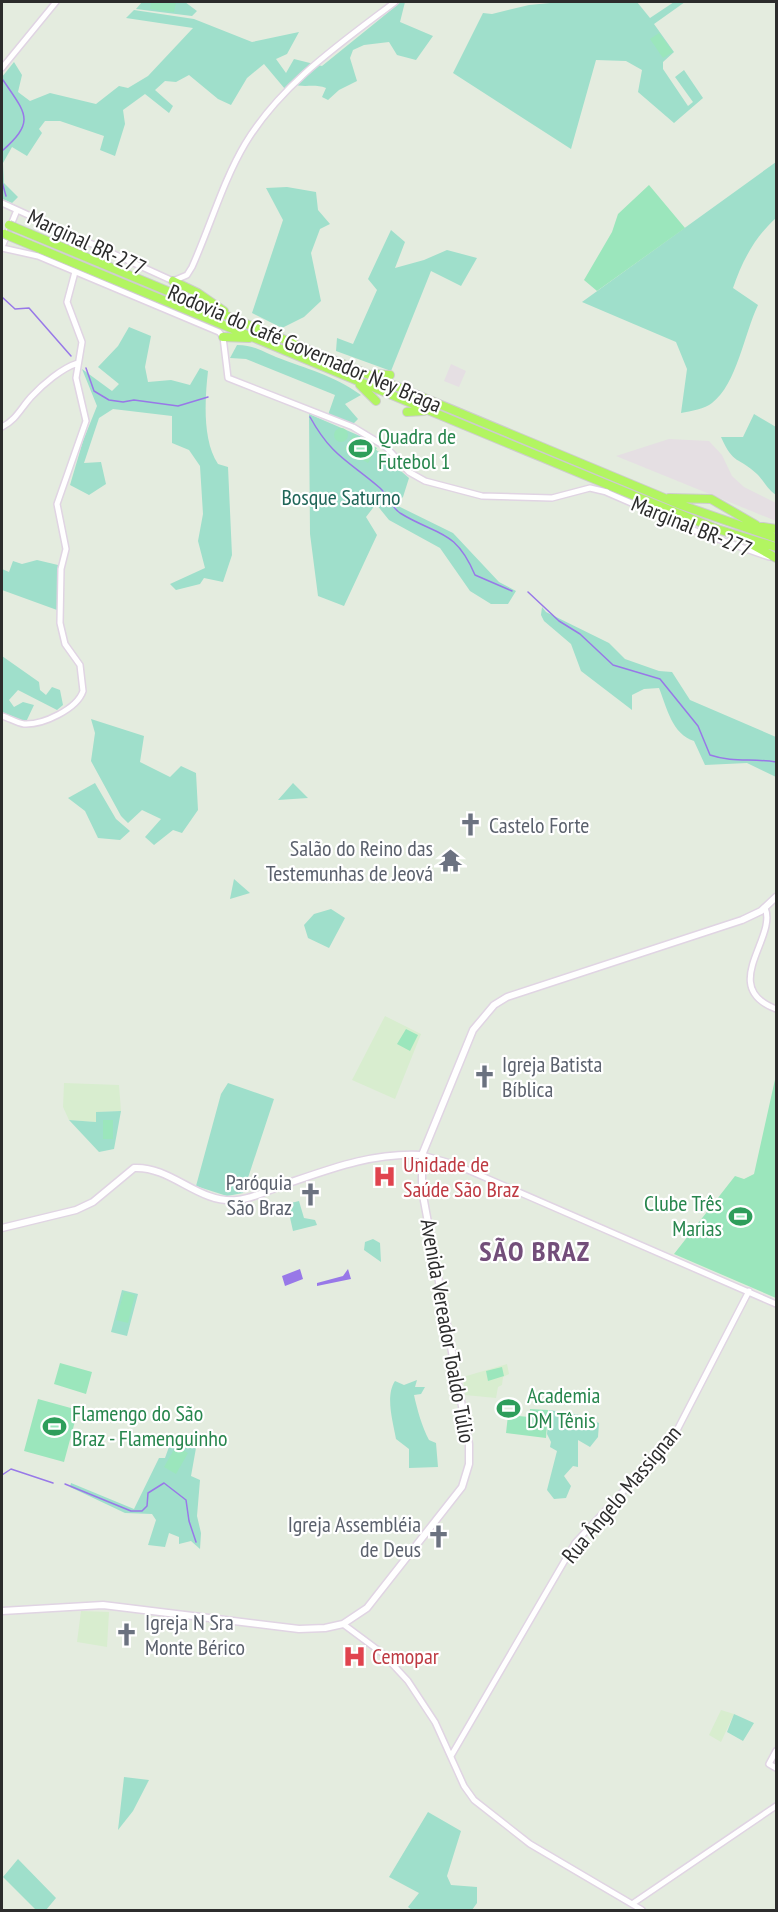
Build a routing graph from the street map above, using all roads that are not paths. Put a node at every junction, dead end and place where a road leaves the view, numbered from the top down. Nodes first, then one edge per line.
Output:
1 (56, 2) edge
2 (395, 2) edge
3 (2, 68) edge
4 (2, 203) edge
5 (17, 210) junction
6 (8, 224) edge
7 (5, 234) edge
8 (2, 247) edge
9 (75, 272) junction
10 (187, 275) junction
11 (173, 281) junction
12 (192, 289) junction
13 (235, 319) junction
14 (223, 337) junction
15 (234, 338) junction
16 (255, 338) junction
17 (226, 354) junction
18 (78, 363) junction
19 (366, 374) junction
20 (343, 375) junction
21 (390, 375) dead end
22 (376, 401) dead end
23 (462, 406) dead end
24 (407, 412) dead end
25 (471, 417) junction
26 (452, 420) junction
27 (2, 428) edge
28 (635, 496) junction
29 (664, 498) junction
30 (681, 505) junction
31 (658, 515) junction
32 (756, 525) junction
33 (777, 529) edge
34 (736, 536) junction
35 (777, 538) edge
36 (777, 548) edge
37 (777, 559) edge
38 (2, 716) edge
39 (777, 897) edge
40 (763, 909) junction
41 (777, 1009) edge
42 (422, 1155) junction
43 (2, 1228) edge
44 (749, 1291) junction
45 (777, 1304) edge
46 (2, 1611) edge
47 (343, 1624) junction
48 (777, 1751) edge
49 (451, 1756) junction
50 (777, 1768) edge
51 (777, 1806) edge
52 (632, 1904) junction
53 (642, 1911) edge

1 - 3 street
2 - 10 street
4 - 5 street, Marginal BR-277
5 - 8 street
5 - 11 street, Marginal BR-277
6 - 13 highway, Rodovia do Café Governador Ney Braga
7 - 16 highway, Rodovia do Café Governador Ney Braga
8 - 9 street, Marginal BR-277
9 - 14 street, Marginal BR-277
9 - 18 street
10 - 11 street
10 - 12 street
11 - 12 highway
12 - 13 highway
13 - 19 highway, Rodovia do Café Governador Ney Braga
14 - 15 highway
14 - 17 street
15 - 16 highway
15 - 17 street
16 - 20 highway, Rodovia do Café Governador Ney Braga
17 - 31 street, Marginal BR-277
18 - 27 street
18 - 38 street
19 - 21 highway
19 - 25 highway, Rodovia do Café Governador Ney Braga
20 - 22 highway
20 - 26 highway, Rodovia do Café Governador Ney Braga
23 - 25 highway
24 - 26 highway
25 - 29 highway, Rodovia do Café Governador Ney Braga
26 - 28 highway, Rodovia do Café Governador Ney Braga
28 - 31 highway
28 - 34 highway, Rodovia do Café Governador Ney Braga
29 - 30 highway, Rodovia do Café Governador Ney Braga
29 - 32 highway
30 - 32 highway
30 - 35 highway, Rodovia do Café Governador Ney Braga
31 - 37 street, Marginal BR-277
32 - 33 highway
34 - 36 highway, Rodovia do Café Governador Ney Braga
34 - 37 highway
39 - 40 main road, Avenida Vereador Toaldo Túlio
40 - 41 street
40 - 42 main road, Avenida Vereador Toaldo Túlio
42 - 43 main road
42 - 44 street
42 - 47 main road, Avenida Vereador Toaldo Túlio
44 - 45 street
44 - 49 street, Rua Ângelo Massignan
46 - 47 main road, Avenida Vereador Toaldo Túlio
47 - 49 street
48 - 50 street
49 - 52 street
51 - 52 street
52 - 53 street

